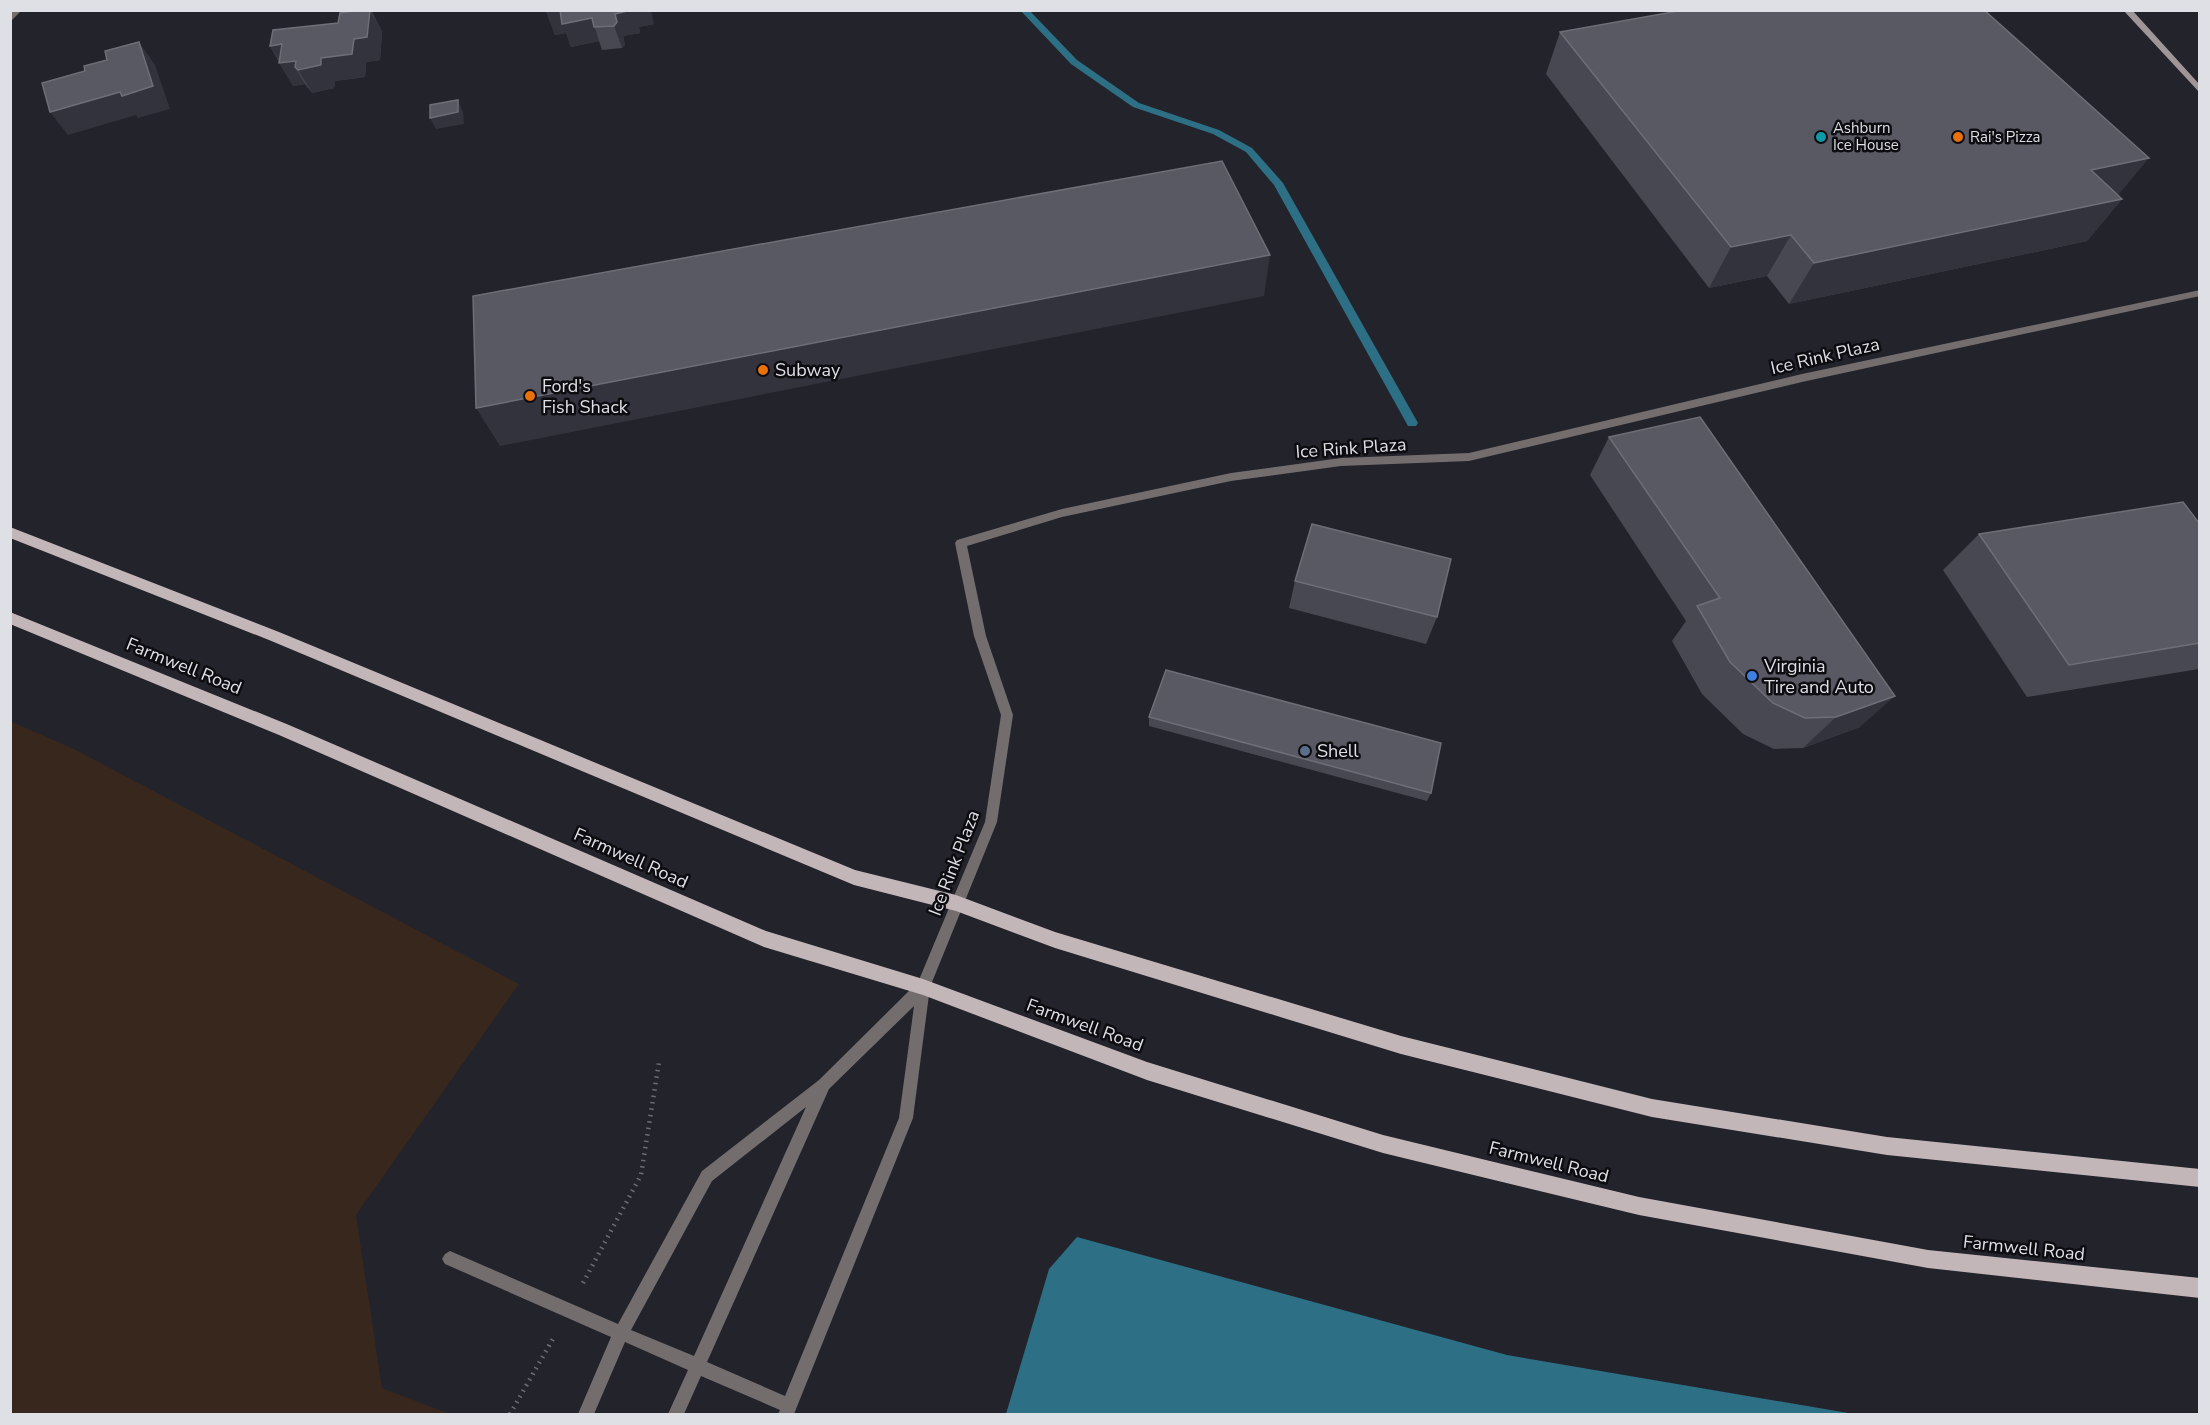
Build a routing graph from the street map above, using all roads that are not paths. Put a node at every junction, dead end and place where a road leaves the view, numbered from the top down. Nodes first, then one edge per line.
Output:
1 (18, 10) edge
2 (2127, 10) edge
3 (10, 20) edge
4 (2199, 91) edge
5 (2199, 293) edge
6 (10, 532) edge
7 (10, 618) edge
8 (956, 903) junction
9 (922, 987) junction
10 (824, 1084) junction
11 (2199, 1178) edge
12 (450, 1259) dead end
13 (2199, 1288) edge
14 (621, 1333) junction
15 (698, 1367) junction
16 (788, 1410) edge
17 (586, 1414) edge
18 (676, 1414) edge

1 - 3 street
2 - 4 street
5 - 8 street, Ice Rink Plaza
6 - 8 main road
7 - 9 main road, Farmwell Road
8 - 9 street, Ice Rink Plaza
8 - 11 main road
9 - 10 street
9 - 13 main road, Farmwell Road
9 - 16 street
10 - 14 street
10 - 15 street
12 - 14 street
14 - 15 street
14 - 17 street
15 - 16 street
15 - 18 street

